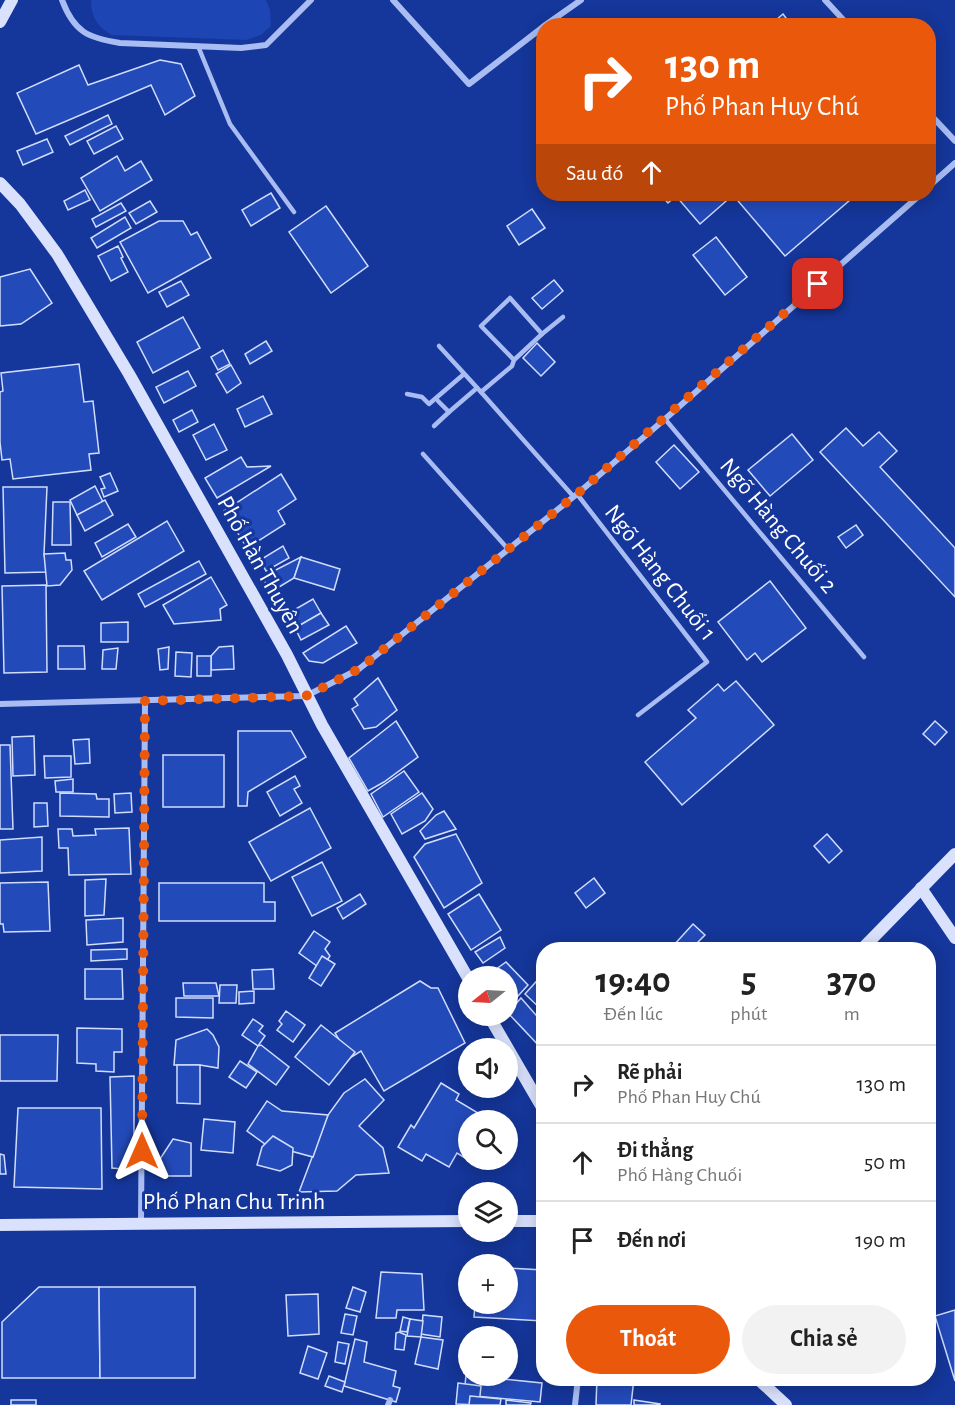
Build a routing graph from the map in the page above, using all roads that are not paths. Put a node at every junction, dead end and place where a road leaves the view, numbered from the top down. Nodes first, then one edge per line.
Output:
1 (4, 0) edge
2 (12, 0) edge
3 (62, 0) edge
4 (310, 0) edge
5 (393, 0) edge
6 (581, 0) edge
7 (825, 0) edge
8 (0, 2) edge
9 (555, 18) edge
10 (842, 18) edge
11 (0, 22) edge
12 (536, 32) edge
13 (198, 46) junction
14 (936, 121) edge
15 (955, 141) edge
16 (955, 163) edge
17 (936, 180) edge
18 (0, 183) edge
19 (913, 201) edge
20 (294, 212) dead end
21 (563, 317) dead end
22 (542, 334) junction
23 (439, 346) dead end
24 (513, 360) junction
25 (464, 374) junction
26 (479, 390) junction
27 (407, 394) dead end
28 (438, 401) dead end
29 (449, 412) junction
30 (665, 419) junction
31 (434, 426) dead end
32 (423, 454) dead end
33 (575, 495) junction
34 (508, 549) junction
35 (864, 657) dead end
36 (306, 696) junction
37 (145, 701) junction
38 (0, 704) edge
39 (638, 715) dead end
40 (955, 854) edge
41 (921, 888) junction
42 (955, 938) edge
43 (869, 942) edge
44 (461, 966) edge
45 (495, 1026) edge
46 (536, 1096) edge
47 (458, 1221) edge
48 (518, 1221) edge
49 (536, 1221) edge
50 (141, 1223) junction
51 (0, 1225) edge
52 (577, 1386) edge
53 (766, 1386) edge
54 (575, 1405) edge
55 (786, 1405) edge

1 - 8 street
2 - 11 street
3 - 13 street
4 - 13 street
5 - 12 street
6 - 9 street
7 - 10 street
13 - 20 lane
14 - 15 street
16 - 17 street
18 - 36 street, Phố Hàn Thuyên
19 - 30 street
21 - 22 lane
22 - 24 lane
22 - 24 lane
23 - 25 lane
24 - 26 lane
25 - 26 lane
25 - 27 lane
26 - 29 lane
26 - 33 lane
28 - 29 lane
29 - 31 lane
30 - 33 street
30 - 35 lane, Ngõ Hàng Chuối 2
32 - 34 lane
33 - 34 street
33 - 39 lane, Ngõ Hàng Chuối 1
34 - 36 street
36 - 37 street
36 - 44 street, Phố Hàn Thuyên
37 - 38 street
37 - 50 street
40 - 41 street
41 - 42 street
41 - 43 street
45 - 46 street
47 - 50 street, Phố Phan Chu Trinh
48 - 49 street
50 - 51 street, Phố Phan Chu Trinh
52 - 54 street
53 - 55 street

